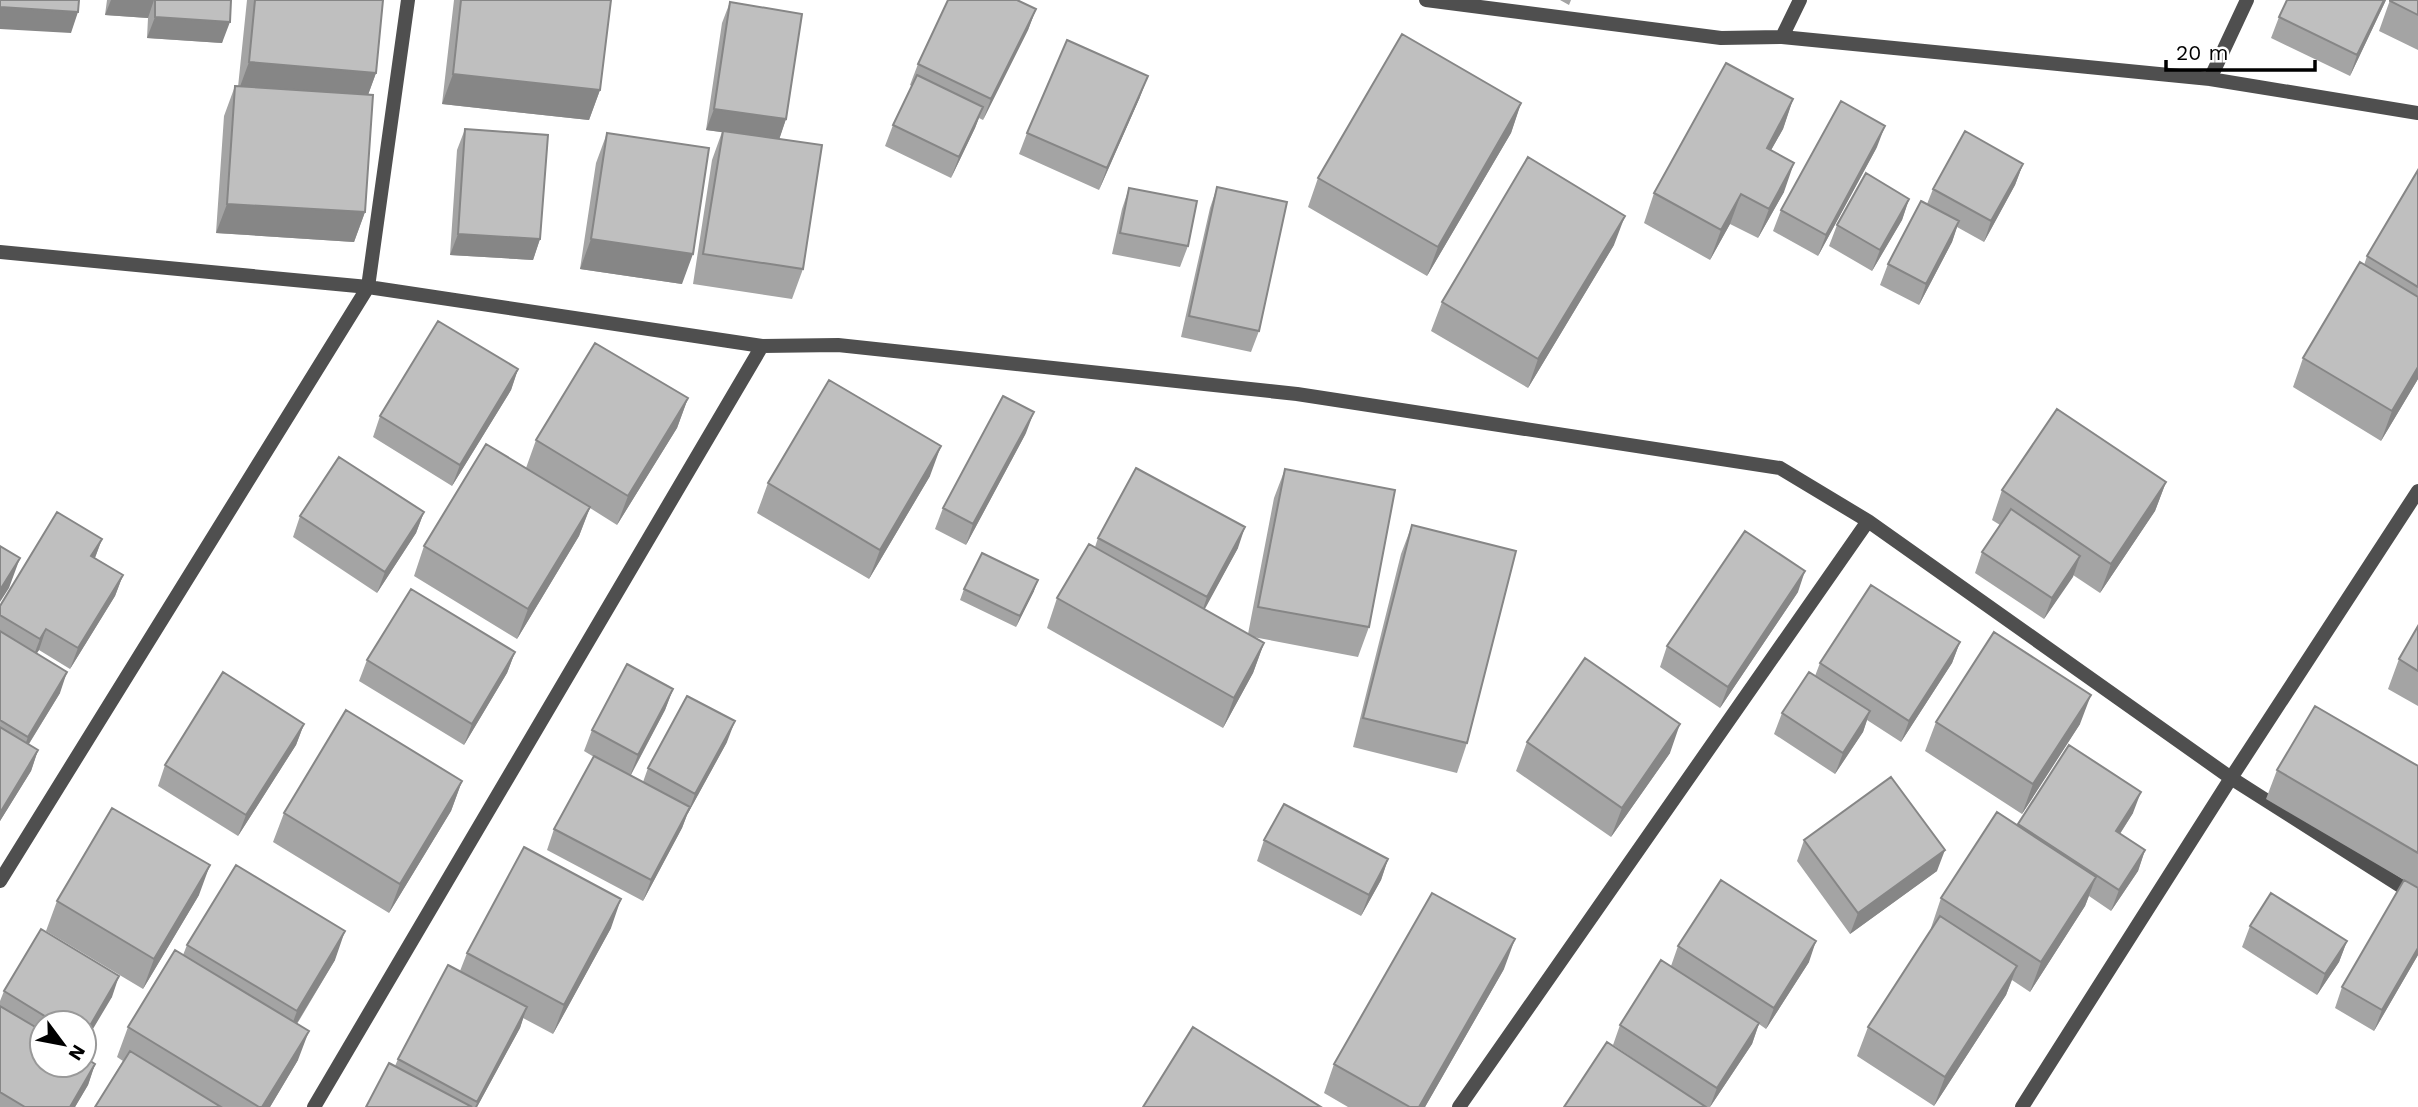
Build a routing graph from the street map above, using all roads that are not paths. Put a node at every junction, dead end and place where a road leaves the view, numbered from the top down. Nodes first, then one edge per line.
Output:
1 (408, 0) edge
2 (1426, 0) edge
3 (1800, 0) edge
4 (2247, 0) edge
5 (1782, 37) junction
6 (2210, 79) junction
7 (2418, 113) edge
8 (0, 252) edge
9 (368, 287) junction
10 (762, 346) junction
11 (2418, 491) edge
12 (1868, 521) junction
13 (2231, 778) junction
14 (0, 881) edge
15 (2418, 897) edge
16 (314, 1107) edge
17 (1459, 1107) edge
18 (2022, 1107) edge

1 - 9 street
2 - 5 street
3 - 5 street
4 - 6 street
5 - 6 street
6 - 7 street
8 - 9 street
9 - 10 street
9 - 14 street
10 - 12 street
10 - 16 street
11 - 13 street
12 - 13 street
12 - 17 street
13 - 15 street
13 - 18 street

